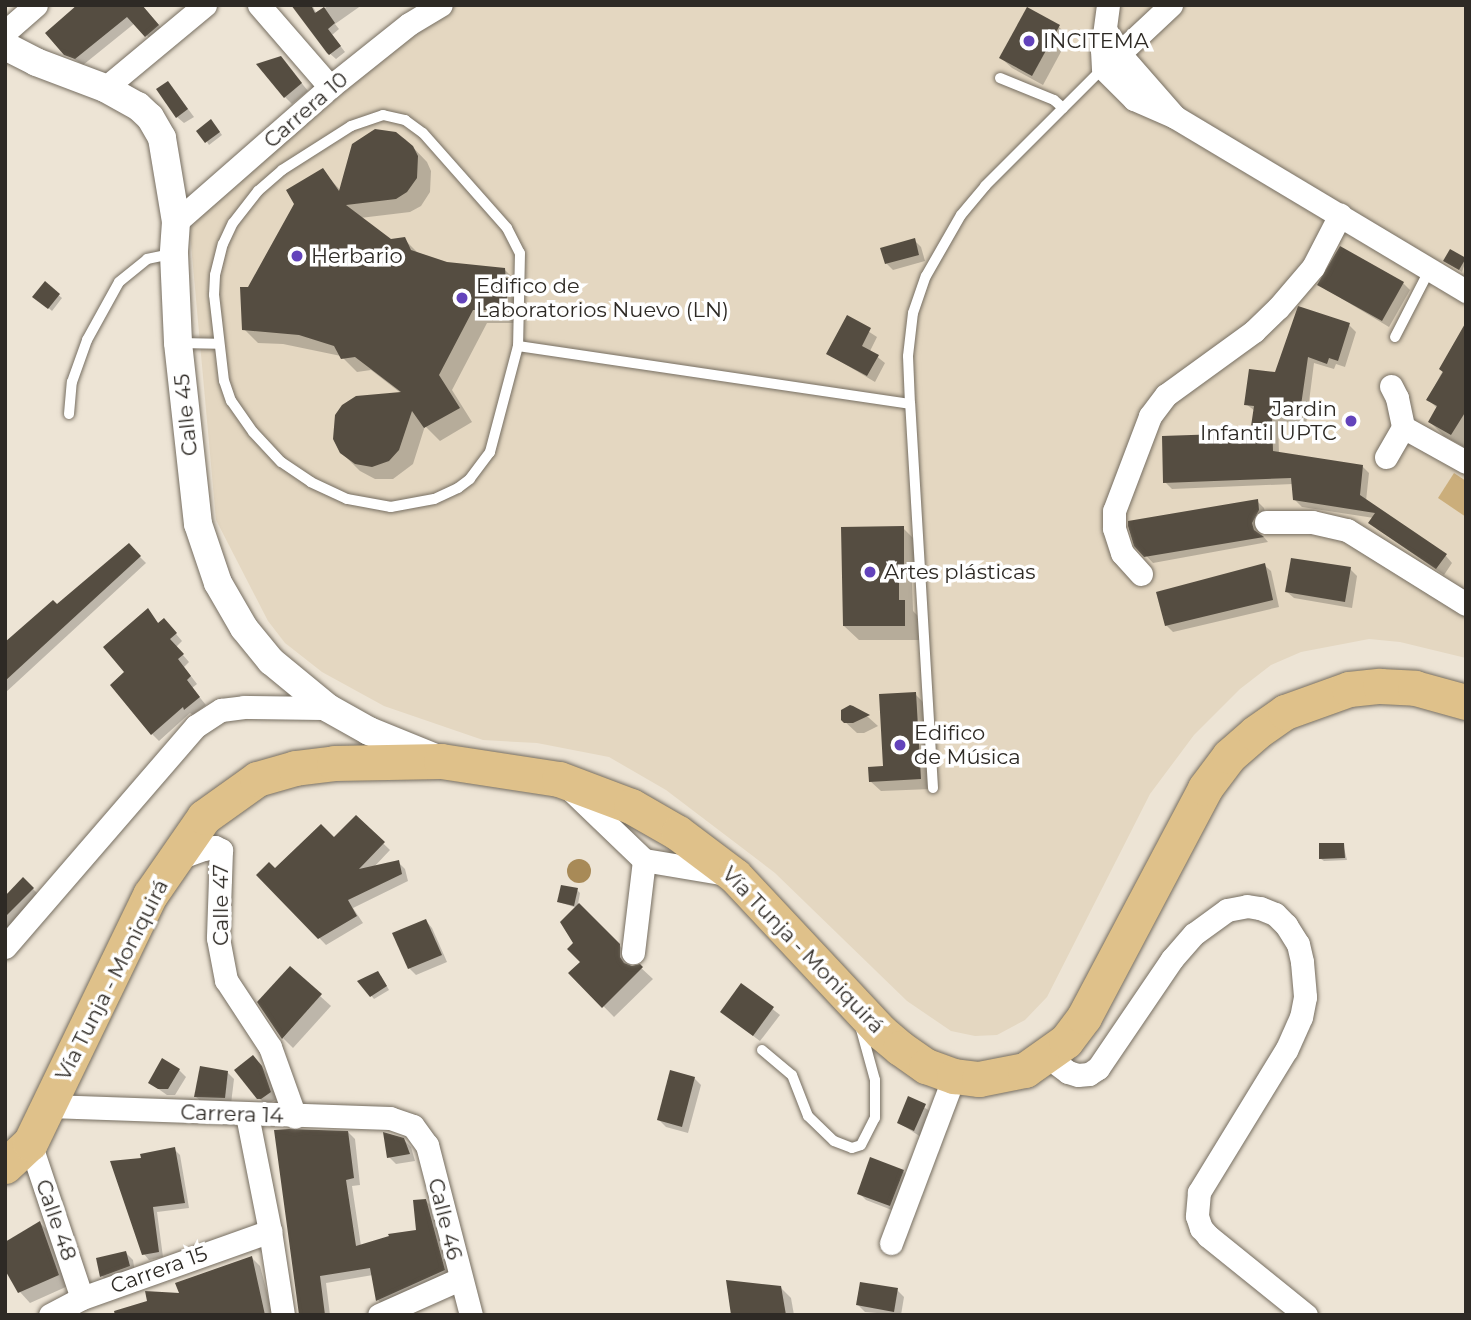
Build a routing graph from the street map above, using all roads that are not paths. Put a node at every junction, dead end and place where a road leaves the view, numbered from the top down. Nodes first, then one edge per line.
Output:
1 (36, 5) edge
2 (205, 5) edge
3 (259, 5) edge
4 (441, 5) edge
5 (1108, 5) edge
6 (1171, 5) edge
7 (5, 32) edge
8 (5, 46) edge
9 (1111, 61) junction
10 (1000, 78) dead end
11 (330, 87) junction
12 (105, 88) junction
13 (1063, 108) junction
14 (1340, 215) junction
15 (176, 222) junction
16 (174, 254) junction
17 (1430, 269) junction
18 (1466, 290) edge
19 (1395, 337) dead end
20 (178, 343) junction
21 (218, 344) junction
22 (519, 346) junction
23 (1391, 386) dead end
24 (910, 404) junction
25 (69, 414) dead end
26 (1403, 427) junction
27 (1386, 457) dead end
28 (1466, 462) edge
29 (1266, 522) dead end
30 (1141, 574) dead end
31 (1466, 604) edge
32 (1466, 702) edge
33 (328, 708) junction
34 (441, 761) junction
35 (559, 779) junction
36 (933, 788) dead end
37 (175, 860) junction
38 (644, 860) junction
39 (735, 876) junction
40 (5, 947) edge
41 (633, 952) dead end
42 (851, 1000) junction
43 (762, 1050) dead end
44 (1048, 1057) junction
45 (954, 1076) junction
46 (49, 1106) junction
47 (247, 1115) junction
48 (295, 1117) junction
49 (413, 1126) joint
50 (18, 1154) edge
51 (270, 1231) junction
52 (891, 1243) dead end
53 (460, 1279) junction
54 (82, 1298) junction
55 (50, 1315) edge
56 (283, 1315) edge
57 (379, 1315) edge
58 (471, 1315) edge
59 (1306, 1315) edge

1 - 7 street
2 - 12 street
3 - 11 street
4 - 11 street, Carrera 10
5 - 9 street
6 - 9 street
8 - 12 street, Calle 45
9 - 13 lane
9 - 14 street
10 - 13 lane
11 - 15 street, Carrera 10
12 - 15 street, Calle 45
13 - 24 lane
14 - 17 street
14 - 30 street
15 - 16 street, Calle 45
16 - 20 street, Calle 45
16 - 25 lane
17 - 18 street
17 - 19 lane
20 - 21 lane
20 - 33 street, Calle 45
21 - 22 lane
21 - 22 lane
22 - 24 lane
23 - 26 street
24 - 36 lane
26 - 27 street
26 - 28 street
29 - 31 street
32 - 44 main road, Vía Tunja - Moniquirá
33 - 34 street, Calle 45
33 - 40 street
34 - 35 main road, Vía Tunja - Moniquirá
34 - 37 main road, Vía Tunja - Moniquirá
35 - 38 street
35 - 39 main road, Vía Tunja - Moniquirá
37 - 46 main road, Vía Tunja - Moniquirá
37 - 48 street, Calle 47
38 - 39 street
38 - 41 street
39 - 42 main road, Vía Tunja - Moniquirá
42 - 43 lane
42 - 45 main road, Vía Tunja - Moniquirá
44 - 45 main road, Vía Tunja - Moniquirá
44 - 59 street
45 - 52 street
46 - 47 street, Carrera 14
46 - 50 main road, Vía Tunja - Moniquirá
47 - 48 street, Carrera 14
47 - 51 street
48 - 49 street, Carrera 14
49 - 53 street, Calle 46
50 - 54 street, Calle 48
51 - 54 street, Carrera 15
51 - 56 street
53 - 57 street
53 - 58 street, Calle 46
54 - 55 street, Carrera 15

